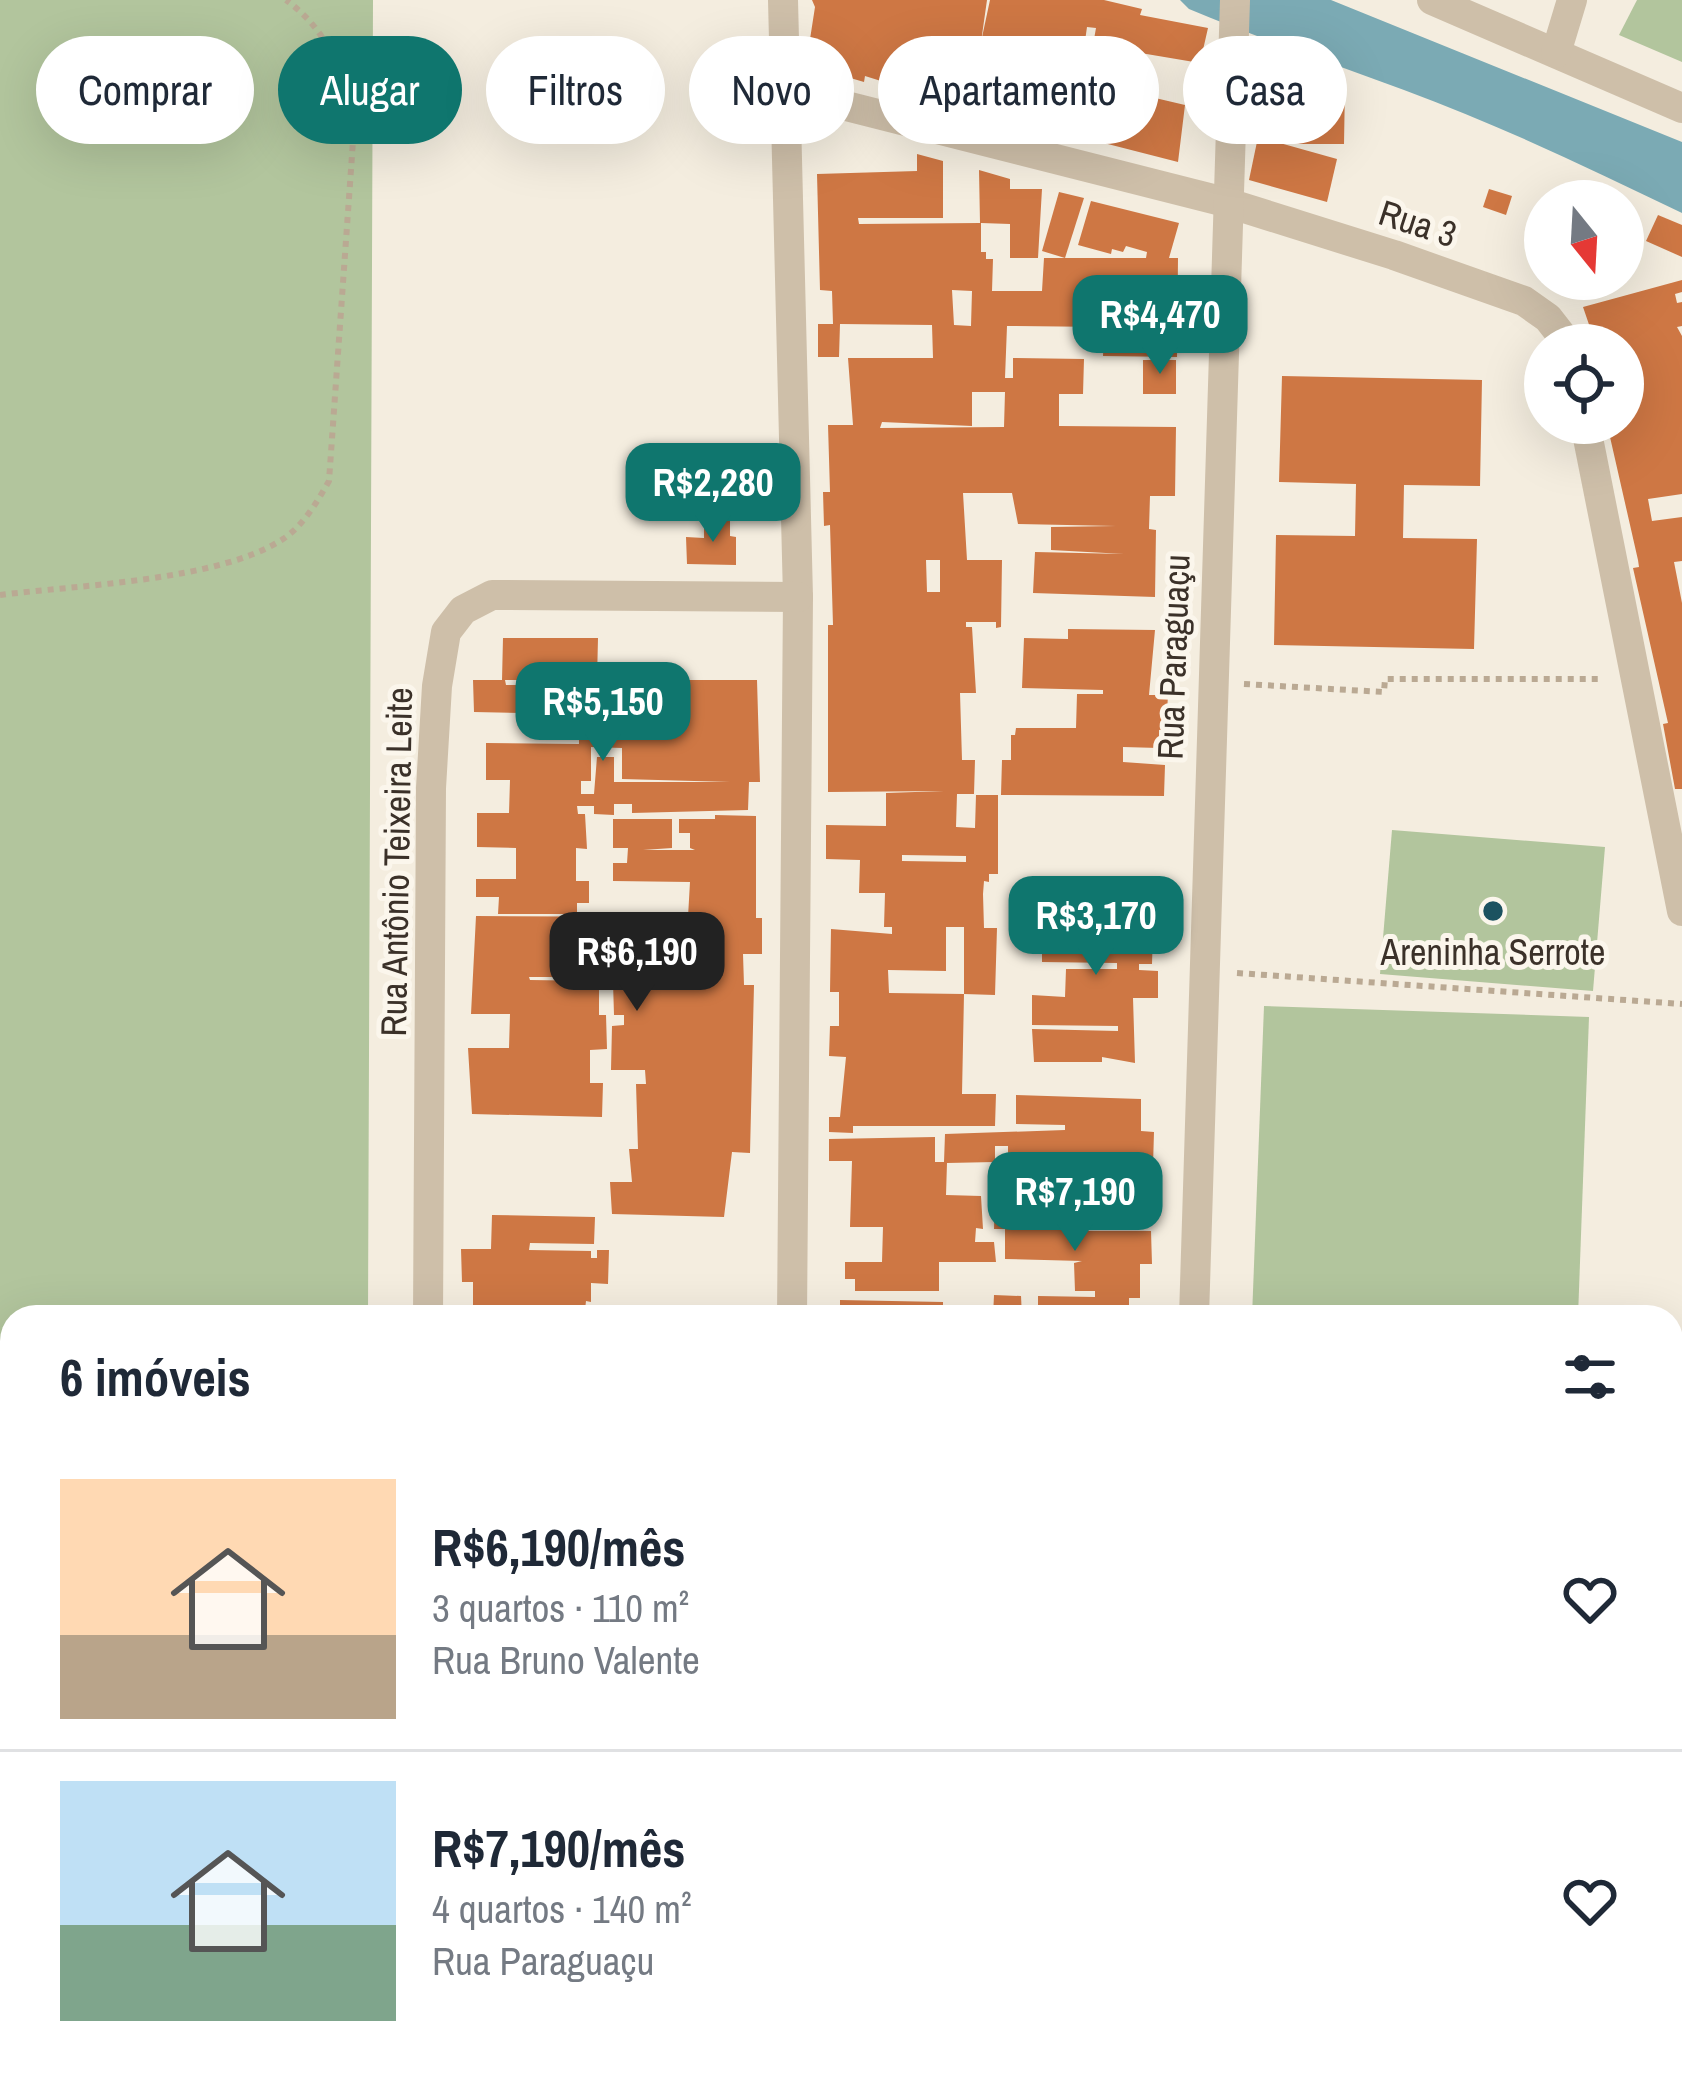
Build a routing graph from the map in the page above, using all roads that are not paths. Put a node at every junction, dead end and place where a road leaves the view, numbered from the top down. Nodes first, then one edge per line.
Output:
1 (783, 0) edge
2 (1234, 0) edge
3 (1432, 0) edge
4 (1571, 0) edge
5 (783, 36) edge
6 (1556, 52) junction
7 (854, 108) edge
8 (1682, 108) edge
9 (785, 144) edge
10 (1225, 202) junction
11 (1553, 324) edge
12 (1589, 444) edge
13 (798, 598) junction
14 (1676, 843) edge
15 (1682, 911) edge
16 (428, 1305) edge
17 (792, 1305) edge
18 (1194, 1305) edge

1 - 5 street
2 - 10 street, Rua Paraguaçu
3 - 6 street
4 - 6 street
6 - 8 street
7 - 10 street, Rua 3
9 - 13 street
10 - 11 street, Rua 3
10 - 18 street, Rua Paraguaçu
12 - 14 street
13 - 16 street, Rua Antônio Teixeira Leite
13 - 17 street
14 - 15 street

